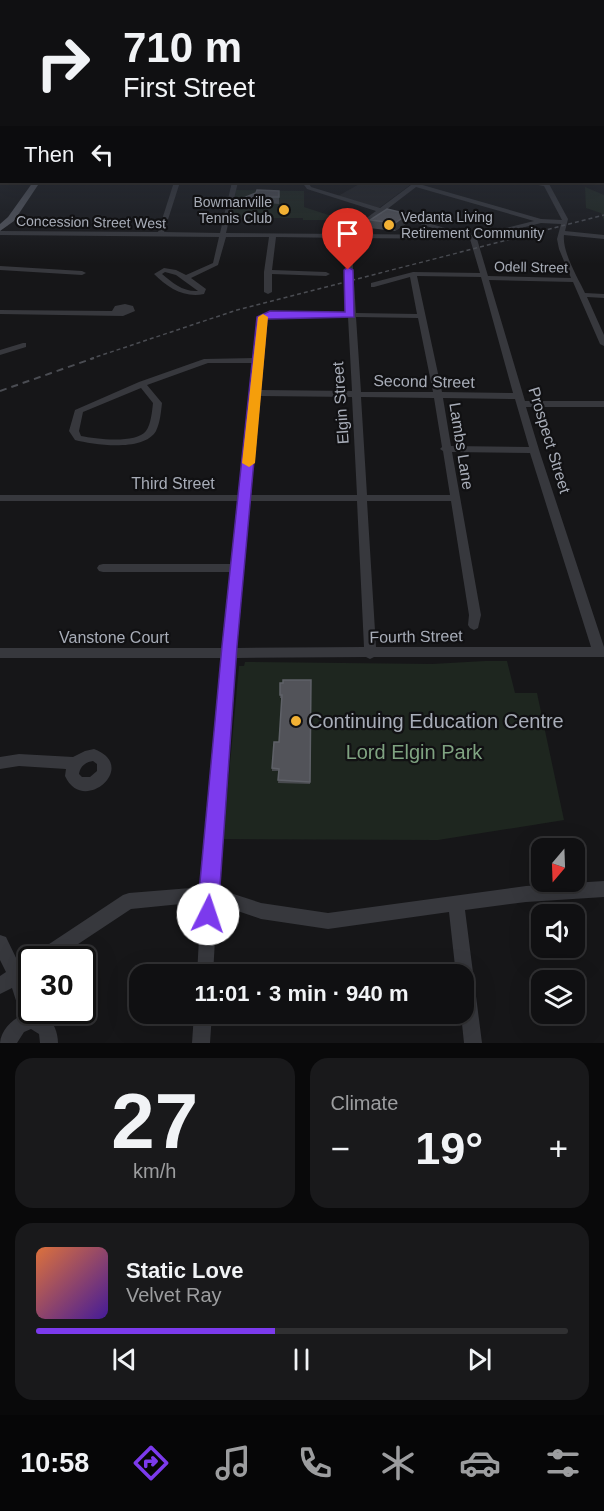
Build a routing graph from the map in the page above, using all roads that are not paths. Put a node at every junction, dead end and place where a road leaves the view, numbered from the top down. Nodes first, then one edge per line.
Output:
1 (35, 183) edge
2 (177, 183) edge
3 (235, 183) edge
4 (412, 183) edge
5 (546, 183) edge
6 (416, 184) junction
7 (307, 185) edge
8 (382, 210) junction
9 (541, 221) junction
10 (565, 222) junction
11 (0, 228) edge
12 (0, 233) edge
13 (562, 233) junction
14 (160, 234) junction
15 (224, 235) junction
16 (273, 235) junction
17 (348, 235) junction
18 (461, 237) junction
19 (604, 237) edge
20 (474, 239) junction
21 (0, 268) edge
22 (82, 273) dead end
23 (268, 273) junction
24 (326, 274) dead end
25 (413, 274) junction
26 (485, 277) junction
27 (186, 278) junction
28 (576, 280) junction
29 (374, 285) dead end
30 (268, 292) dead end
31 (582, 295) junction
32 (604, 296) edge
33 (0, 312) edge
34 (118, 313) dead end
35 (350, 315) junction
36 (421, 316) junction
37 (604, 342) edge
38 (22, 345) dead end
39 (0, 353) edge
40 (259, 360) junction
41 (142, 384) junction
42 (256, 393) junction
43 (357, 395) junction
44 (438, 396) junction
45 (521, 400) junction
46 (604, 405) edge
47 (445, 449) junction
48 (534, 450) junction
49 (0, 498) edge
50 (244, 498) junction
51 (454, 498) junction
52 (362, 499) junction
53 (103, 568) dead end
54 (238, 568) junction
55 (474, 625) dead end
56 (602, 652) edge
57 (0, 653) edge
58 (229, 653) junction
59 (370, 654) junction
60 (0, 763) edge
61 (76, 763) dead end
62 (604, 889) edge
63 (209, 894) junction
64 (456, 905) junction
65 (0, 942) edge
66 (60, 946) edge
67 (206, 964) edge
68 (16, 975) junction
69 (18, 981) edge
70 (0, 986) edge
71 (22, 1024) edge
72 (44, 1024) edge
73 (202, 1024) edge
74 (8, 1043) edge
75 (49, 1043) edge
76 (201, 1043) edge
77 (473, 1043) edge

1 - 11 main road
2 - 14 street
3 - 15 street
4 - 6 street
5 - 10 street
6 - 8 street
6 - 9 street
7 - 8 street
8 - 17 street
8 - 18 street
9 - 10 street
9 - 20 street, Concession Street West
10 - 13 street
12 - 14 street, Concession Street West
13 - 19 street
13 - 28 street
14 - 15 street, Concession Street West
15 - 16 street, Concession Street West
15 - 27 street
16 - 17 street, Concession Street West
16 - 23 street
17 - 18 street, Concession Street West
17 - 35 street, Elgin Street
18 - 20 street, Concession Street West
20 - 26 street, Prospect Street
21 - 22 street
23 - 24 street
23 - 30 street
25 - 26 street, Odell Street
25 - 29 street, Odell Street
25 - 36 street, Lambs Lane
26 - 28 street, Odell Street
26 - 45 street, Prospect Street
27 - 27 street
28 - 31 street
31 - 32 street
31 - 37 street
33 - 34 street
35 - 36 street
35 - 40 street
35 - 43 street, Elgin Street
36 - 44 street, Lambs Lane
38 - 39 street
40 - 41 street
40 - 42 street
41 - 41 street
42 - 43 street, Second Street
42 - 50 street
43 - 44 street, Second Street
43 - 52 street, Elgin Street
44 - 45 street, Second Street
44 - 47 street, Lambs Lane
45 - 46 street, Second Street
45 - 48 street, Prospect Street
47 - 48 street
47 - 51 street, Lambs Lane
48 - 56 street, Prospect Street
49 - 50 street, Third Street
50 - 52 street, Third Street
50 - 54 street
51 - 52 street, Third Street
51 - 55 street, Lambs Lane
52 - 59 street, Elgin Street
53 - 54 street
54 - 58 street
56 - 59 street, Fourth Street
57 - 58 street, Vanstone Court
58 - 59 street, Fourth Street
58 - 63 street
60 - 61 street
62 - 64 street
63 - 64 street
63 - 66 street
63 - 67 street
64 - 77 street
65 - 68 street
68 - 69 street
68 - 70 street
71 - 74 street
72 - 75 street
73 - 76 street

